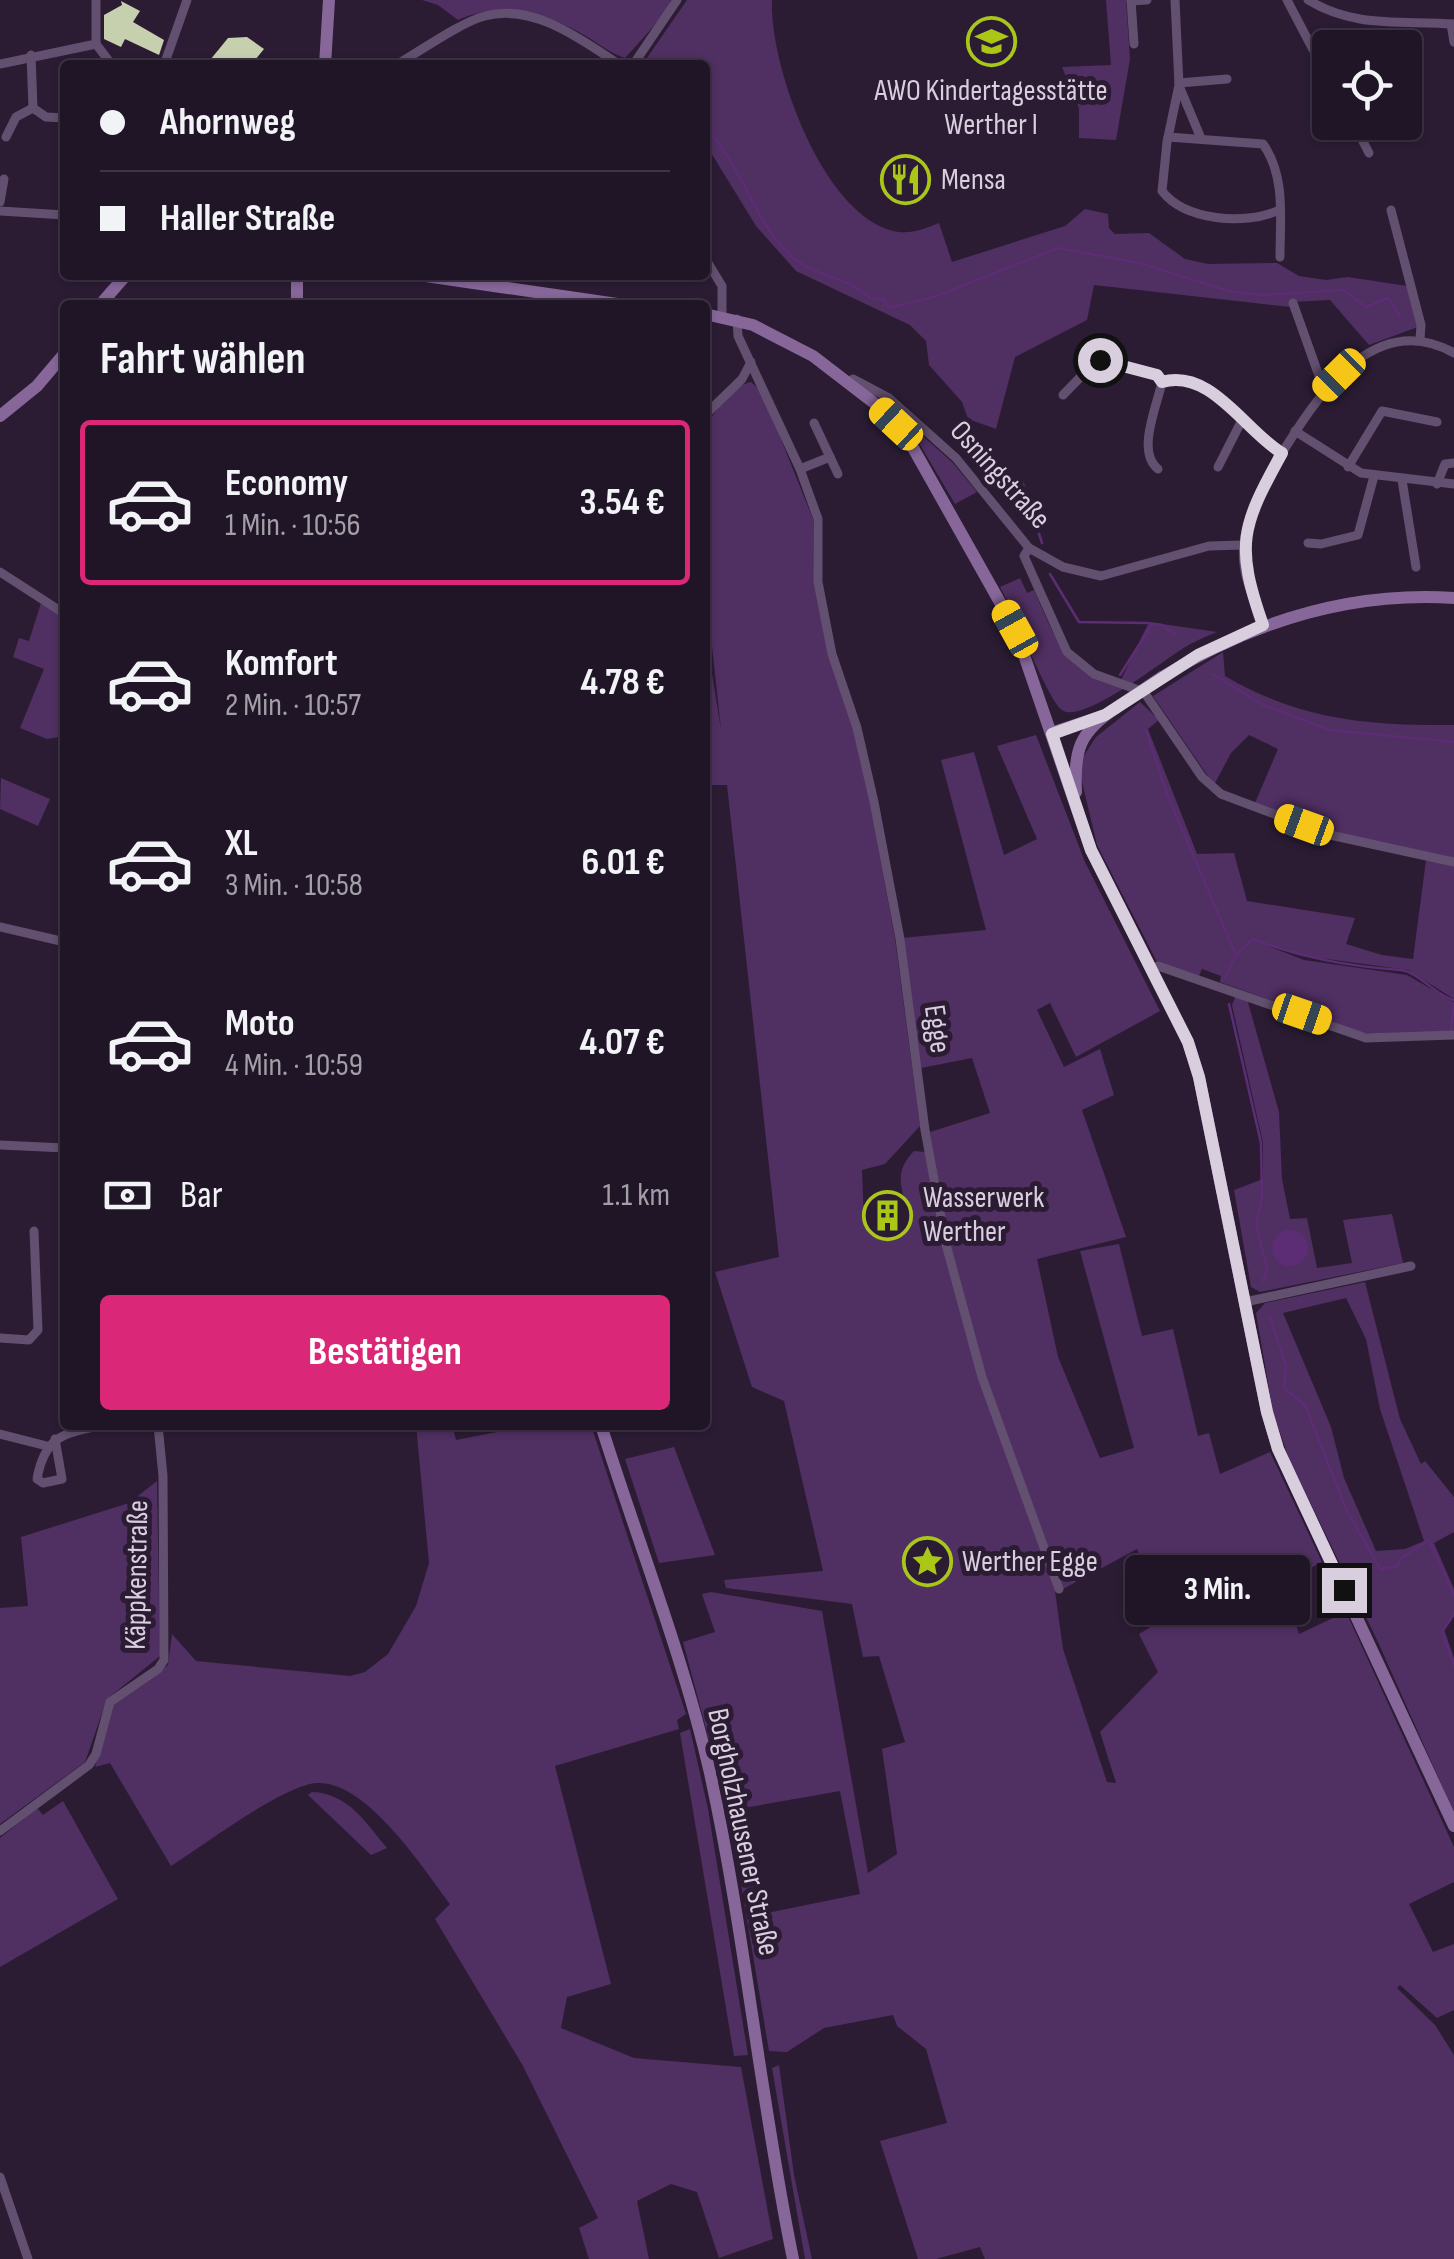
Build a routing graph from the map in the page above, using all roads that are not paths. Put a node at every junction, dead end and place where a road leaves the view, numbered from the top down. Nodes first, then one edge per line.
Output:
1 (96, 0) edge
2 (187, 0) edge
3 (330, 0) edge
4 (677, 0) edge
5 (1147, 0) edge
6 (1175, 0) edge
7 (1287, 0) edge
8 (1308, 0) edge
9 (1131, 1) edge
10 (1453, 24) edge
11 (1454, 42) edge
12 (96, 44) junction
13 (1134, 44) dead end
14 (1312, 48) edge
15 (602, 53) junction
16 (31, 55) junction
17 (108, 60) edge
18 (166, 60) edge
19 (325, 60) edge
20 (405, 60) edge
21 (599, 60) edge
22 (612, 60) edge
23 (635, 60) edge
24 (0, 64) edge
25 (1227, 79) dead end
26 (1179, 84) junction
27 (33, 108) junction
28 (60, 118) edge
29 (1200, 136) junction
30 (6, 137) dead end
31 (1168, 137) junction
32 (1362, 140) edge
33 (1369, 153) dead end
34 (4, 179) dead end
35 (0, 202) edge
36 (1391, 210) dead end
37 (0, 211) edge
38 (1277, 211) junction
39 (60, 215) edge
40 (1280, 257) dead end
41 (710, 266) edge
42 (122, 280) edge
43 (453, 280) edge
44 (104, 300) edge
45 (590, 300) edge
46 (1294, 303) dead end
47 (710, 315) edge
48 (722, 316) junction
49 (737, 319) junction
50 (1420, 339) junction
51 (1454, 353) edge
52 (60, 359) edge
53 (751, 362) junction
54 (742, 379) junction
55 (761, 382) junction
56 (850, 382) junction
57 (1162, 382) junction
58 (1324, 390) junction
59 (1062, 396) dead end
60 (710, 410) edge
61 (0, 416) edge
62 (1241, 422) junction
63 (1438, 422) dead end
64 (814, 423) dead end
65 (1296, 432) junction
66 (1282, 453) junction
67 (830, 457) junction
68 (1454, 462) edge
69 (1218, 466) dead end
70 (1348, 468) junction
71 (800, 469) junction
72 (1158, 469) dead end
73 (838, 474) dead end
74 (1374, 476) junction
75 (1402, 480) junction
76 (1437, 484) junction
77 (1454, 484) edge
78 (1308, 543) dead end
79 (1243, 545) junction
80 (1029, 548) junction
81 (1416, 567) dead end
82 (0, 572) edge
83 (1454, 598) edge
84 (60, 611) edge
85 (1263, 625) junction
86 (1111, 711) junction
87 (1082, 739) junction
88 (1054, 740) junction
89 (1076, 810) junction
90 (1454, 862) edge
91 (0, 927) edge
92 (60, 941) edge
93 (1151, 970) junction
94 (1454, 1036) edge
95 (0, 1145) edge
96 (60, 1148) edge
97 (34, 1231) dead end
98 (1411, 1266) dead end
99 (1245, 1302) junction
100 (0, 1338) edge
101 (89, 1430) edge
102 (158, 1430) edge
103 (603, 1430) edge
104 (0, 1434) edge
105 (1060, 1589) dead end
106 (1454, 1826) edge
107 (0, 1830) edge
108 (0, 2177) edge
109 (28, 2259) edge
110 (793, 2259) edge

1 - 12 street
2 - 18 street
3 - 19 street
4 - 23 street
5 - 9 street
6 - 26 street
7 - 14 street
8 - 10 street
9 - 13 street
10 - 11 street
12 - 16 street
12 - 17 street
15 - 20 street
15 - 21 street
15 - 22 street
16 - 24 street
16 - 27 street
25 - 26 street
26 - 29 street
26 - 31 street
27 - 28 street
27 - 30 street
29 - 31 street
29 - 38 street
31 - 38 street
32 - 33 street
34 - 35 street
36 - 50 street
37 - 39 street
38 - 40 street
41 - 48 street
42 - 44 street
43 - 45 street
46 - 58 street
47 - 48 street
48 - 49 street
49 - 53 street, Egge
49 - 56 street
50 - 51 street
50 - 58 street
52 - 61 street
53 - 54 street
53 - 55 street, Egge
54 - 55 street
54 - 60 street
55 - 71 street, Egge
56 - 80 street, Osningstraße
56 - 88 street
57 - 59 street
57 - 62 street
57 - 72 street
58 - 65 street
62 - 66 street
62 - 69 street
63 - 70 street
64 - 67 street
65 - 66 street
65 - 70 street
66 - 79 street
67 - 71 street
67 - 73 street
68 - 76 street
70 - 74 street
71 - 105 street, Egge
74 - 75 street
74 - 78 street
75 - 76 street
75 - 81 street
76 - 77 street
79 - 80 street, Osningstraße
79 - 85 street
80 - 90 street
82 - 84 street
83 - 85 street
85 - 86 street, bridge
86 - 87 street
86 - 88 street
87 - 88 street
87 - 89 street
88 - 89 street
89 - 93 street
91 - 92 street
93 - 94 street
93 - 99 street
95 - 96 street
97 - 100 street
98 - 99 street
99 - 106 street
101 - 104 street
102 - 107 street, Käppkenstraße
103 - 110 street, Borgholzhausener Straße
108 - 109 street

